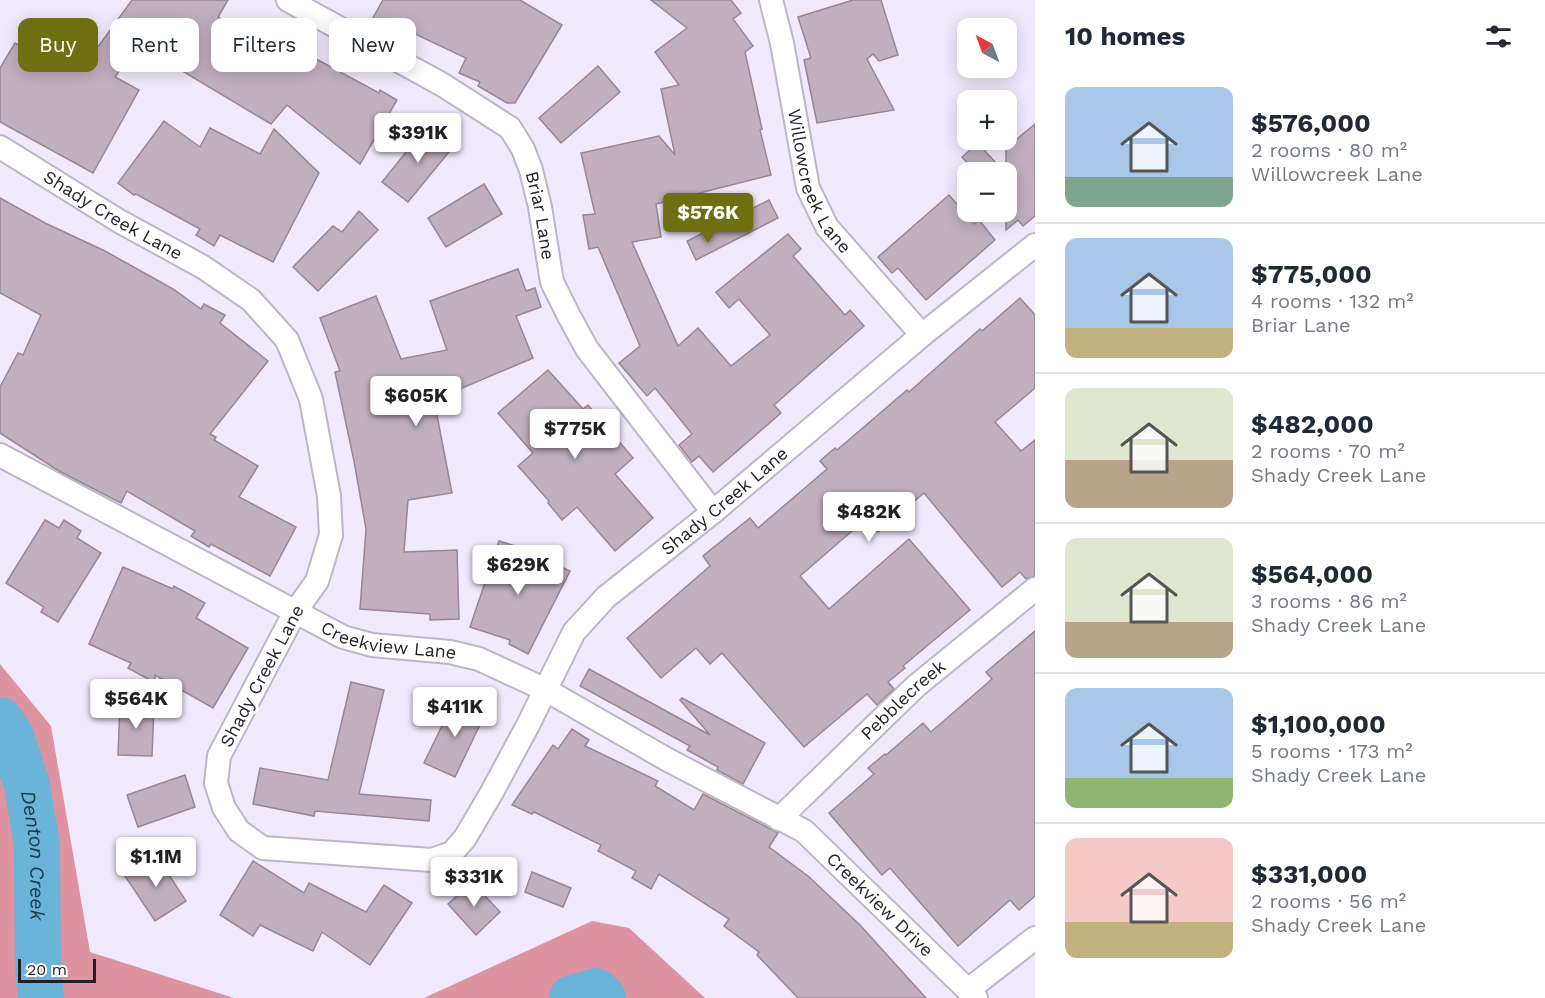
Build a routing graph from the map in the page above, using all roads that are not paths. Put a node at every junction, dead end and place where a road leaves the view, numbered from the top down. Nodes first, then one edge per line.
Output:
1 (288, 0) edge
2 (771, 0) edge
3 (0, 147) edge
4 (1035, 245) edge
5 (922, 335) junction
6 (0, 455) edge
7 (714, 512) junction
8 (1035, 589) edge
9 (295, 612) junction
10 (546, 690) junction
11 (779, 819) junction
12 (1035, 938) edge
13 (972, 994) edge

1 - 7 street, Briar Lane
2 - 5 street, Willowcreek Lane
3 - 9 street, Shady Creek Lane
4 - 5 street, Shady Creek Lane
5 - 7 street, Shady Creek Lane
6 - 9 street, Creekview Lane
7 - 10 street, Shady Creek Lane
8 - 11 street, Pebblecreek
9 - 10 street, Creekview Lane
9 - 10 street, Shady Creek Lane
10 - 11 street, Creekview Lane
11 - 13 street, Creekview Drive
12 - 13 street

